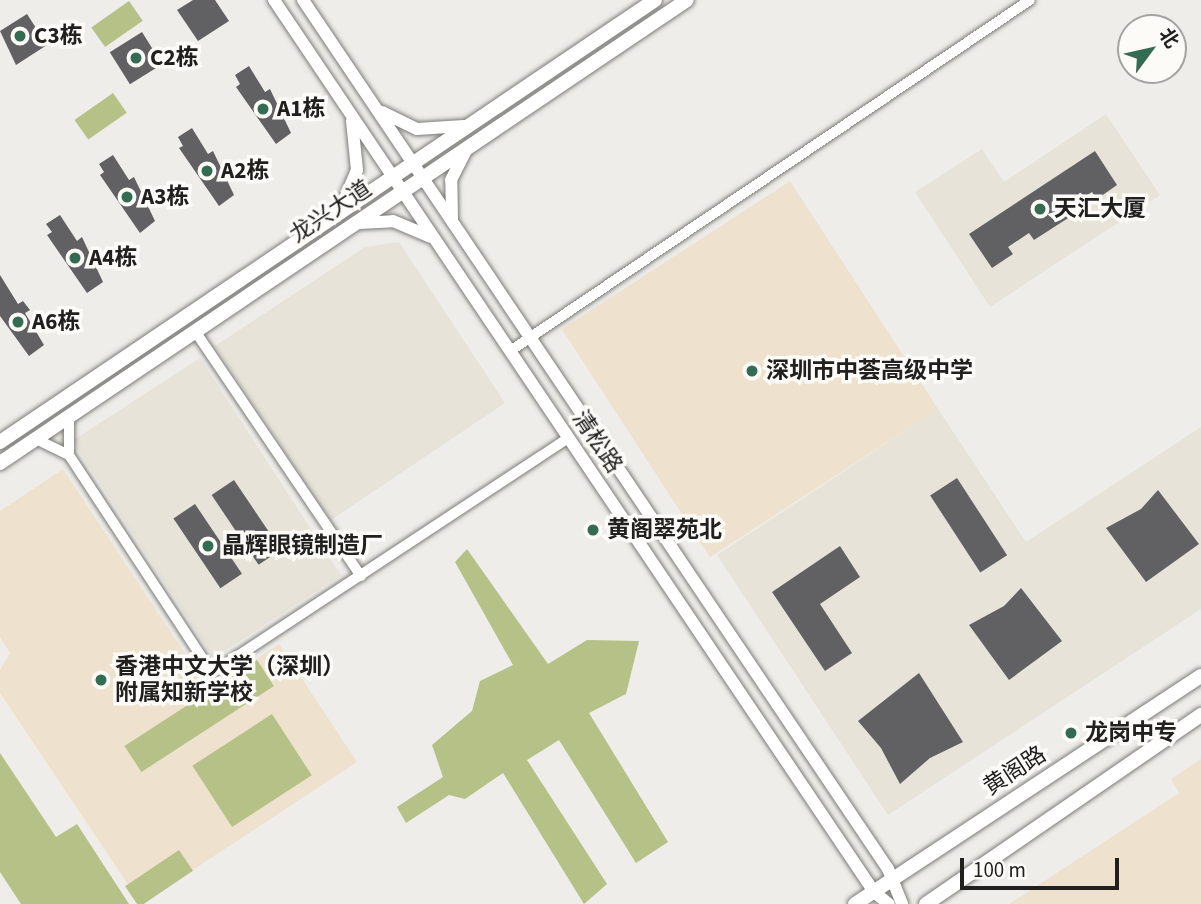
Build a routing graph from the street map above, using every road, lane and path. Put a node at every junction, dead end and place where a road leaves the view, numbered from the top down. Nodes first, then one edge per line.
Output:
1 (274, 0) edge
2 (303, 0) edge
3 (655, 0) edge
4 (687, 0) edge
5 (1030, 0) edge
6 (373, 103) junction
7 (349, 111) junction
8 (474, 122) junction
9 (470, 146) junction
10 (413, 163) junction
11 (393, 177) junction
12 (423, 178) junction
13 (403, 191) junction
14 (337, 215) junction
15 (453, 223) junction
16 (354, 224) junction
17 (437, 242) junction
18 (195, 331) junction
19 (530, 338) junction
20 (510, 351) junction
21 (69, 416) junction
22 (568, 438) junction
23 (36, 439) junction
24 (0, 442) edge
25 (69, 455) junction
26 (0, 463) edge
27 (361, 576) junction
28 (1201, 676) edge
29 (1201, 715) edge
30 (894, 878) junction
31 (874, 892) junction
32 (855, 904) edge
33 (889, 904) edge
34 (902, 904) edge
35 (926, 904) edge

1 - 7 street, 清松路
2 - 6 street, 清松路
3 - 8 main road, 龙兴大道
4 - 9 main road, 龙兴大道
5 - 19 street
6 - 8 street
6 - 10 street, 清松路
7 - 11 street, 清松路
7 - 14 street
8 - 10 main road, 龙兴大道
9 - 12 main road, 龙兴大道
9 - 15 street
10 - 11 main road, 龙兴大道
10 - 12 street, 清松路
11 - 13 street, 清松路
11 - 14 main road, 龙兴大道
12 - 13 main road, 龙兴大道
12 - 15 street, 清松路
13 - 16 main road, 龙兴大道
13 - 17 street, 清松路
14 - 24 main road, 龙兴大道
15 - 19 street, 清松路
16 - 17 street
16 - 18 main road, 龙兴大道
17 - 20 street, 清松路
18 - 21 main road, 龙兴大道
18 - 27 street
19 - 20 street
19 - 30 street, 清松路
20 - 22 street, 清松路
21 - 23 main road, 龙兴大道
21 - 25 street
22 - 27 street
22 - 31 street, 清松路
23 - 25 street
23 - 26 main road, 龙兴大道
25 - 27 street
28 - 30 main road, 黄阁路
29 - 35 main road
30 - 31 main road, 黄阁路
30 - 34 street, 清松路
31 - 32 main road, 黄阁路
31 - 33 street, 清松路

